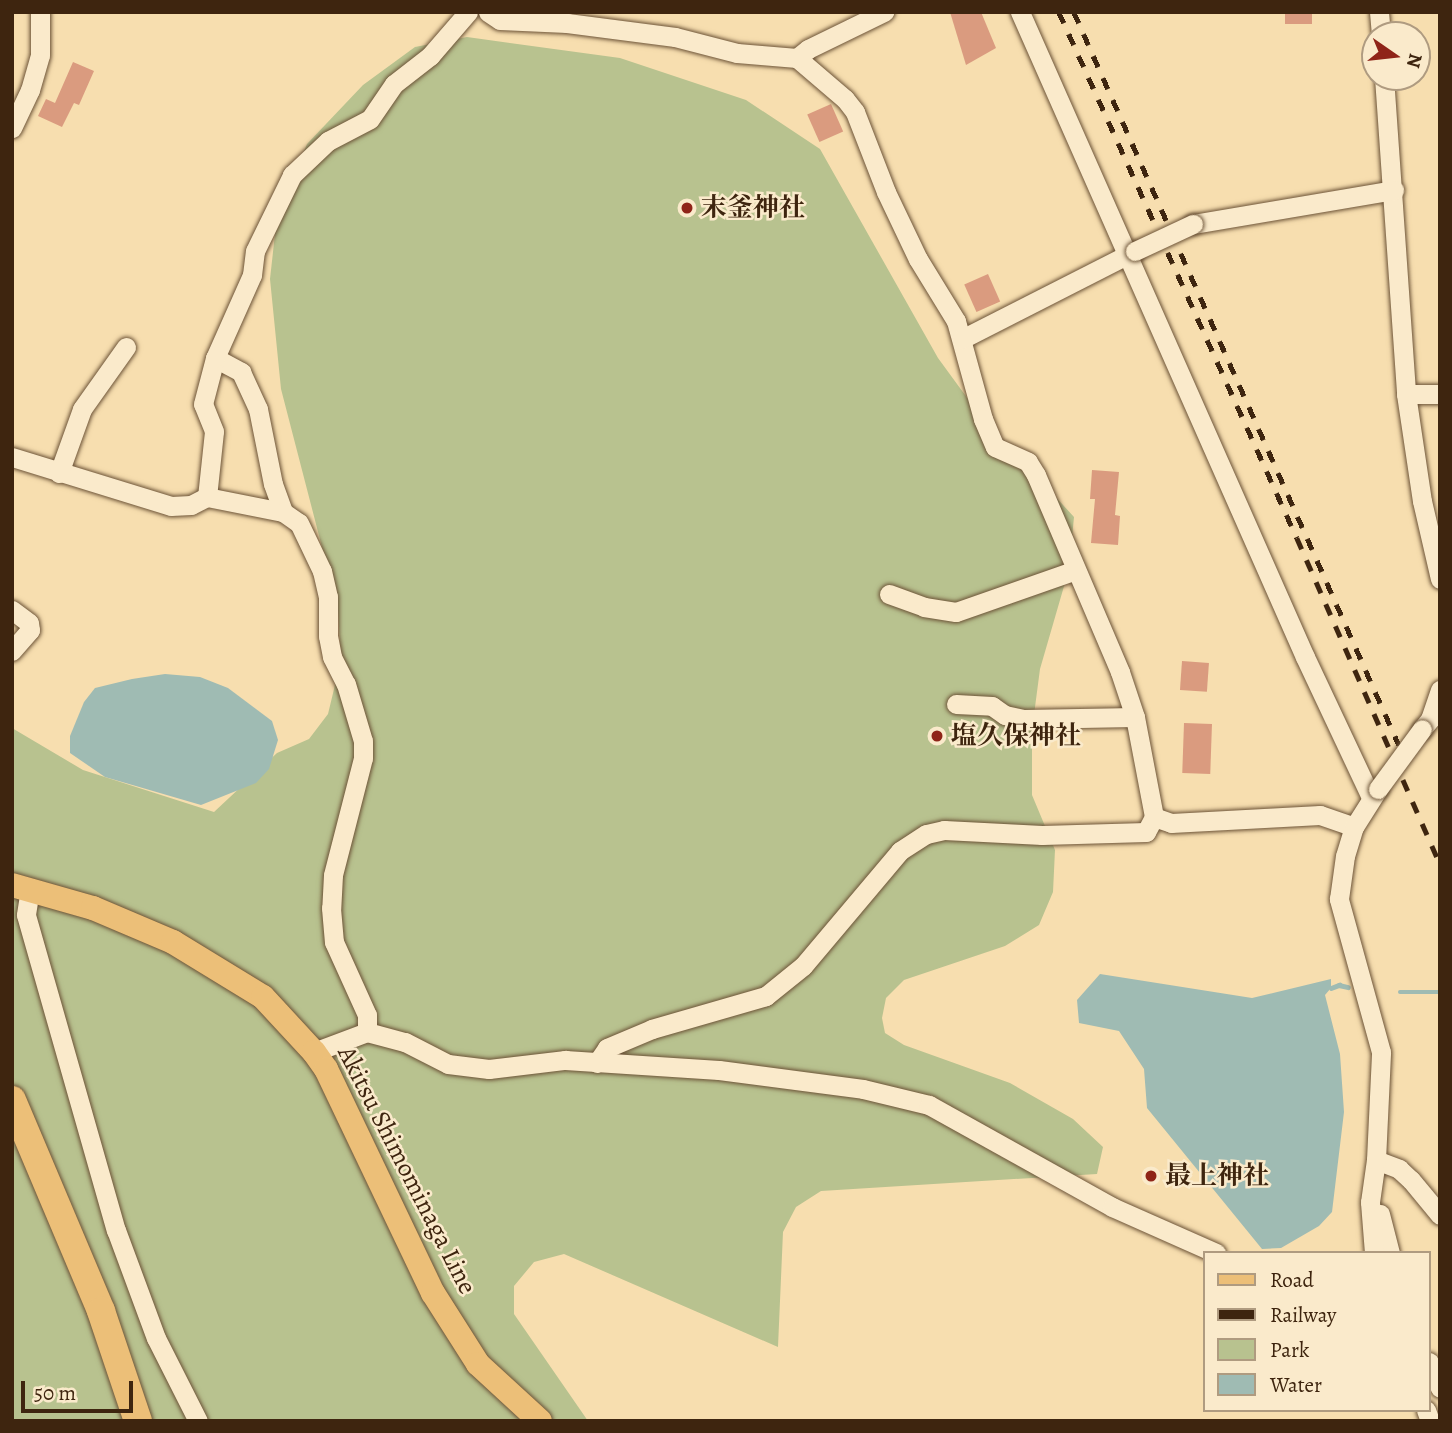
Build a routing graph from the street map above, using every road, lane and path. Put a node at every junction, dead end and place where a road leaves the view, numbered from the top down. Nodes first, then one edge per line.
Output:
1 (40, 12) edge
2 (468, 12) edge
3 (488, 12) edge
4 (884, 12) edge
5 (1020, 12) edge
6 (797, 58) junction
7 (1385, 91) edge
8 (12, 128) edge
9 (1394, 190) junction
10 (1131, 253) junction
11 (962, 339) junction
12 (126, 347) dead end
13 (215, 358) junction
14 (1406, 394) junction
15 (1440, 394) edge
16 (12, 457) edge
17 (59, 473) junction
18 (207, 497) junction
19 (283, 512) junction
20 (1076, 570) junction
21 (1440, 579) edge
22 (889, 594) dead end
23 (12, 610) edge
24 (12, 651) edge
25 (1440, 690) edge
26 (956, 704) dead end
27 (1135, 717) junction
28 (1431, 724) edge
29 (1374, 793) junction
30 (1154, 817) junction
31 (1354, 827) junction
32 (21, 887) edge
33 (367, 1032) junction
34 (314, 1052) junction
35 (597, 1063) junction
36 (12, 1100) edge
37 (1376, 1160) junction
38 (1440, 1215) edge
39 (1211, 1251) edge
40 (1374, 1251) edge
41 (1389, 1251) edge
42 (1431, 1367) edge
43 (1440, 1388) edge
44 (138, 1421) edge
45 (198, 1421) edge
46 (540, 1421) edge

1 - 8 street
2 - 13 street
3 - 6 street
4 - 6 street
5 - 10 street
6 - 11 street
7 - 9 street
9 - 10 street, bridge
9 - 14 street
10 - 11 street
10 - 29 street
11 - 20 street
12 - 17 street
13 - 18 street
13 - 19 street
14 - 15 street
14 - 21 street
16 - 17 street
17 - 18 street
18 - 19 street
19 - 33 street
20 - 22 street
20 - 27 street
23 - 24 street
25 - 28 street
26 - 27 street
27 - 30 street
28 - 29 street, bridge
29 - 31 street
30 - 31 street
30 - 35 street
31 - 37 street
32 - 34 main road, Akitsu Shimominaga Line
32 - 45 street
33 - 34 street
33 - 35 street
34 - 46 main road, Akitsu Shimominaga Line
35 - 39 street
36 - 44 highway
37 - 38 street
37 - 40 street
37 - 41 street
42 - 43 street

